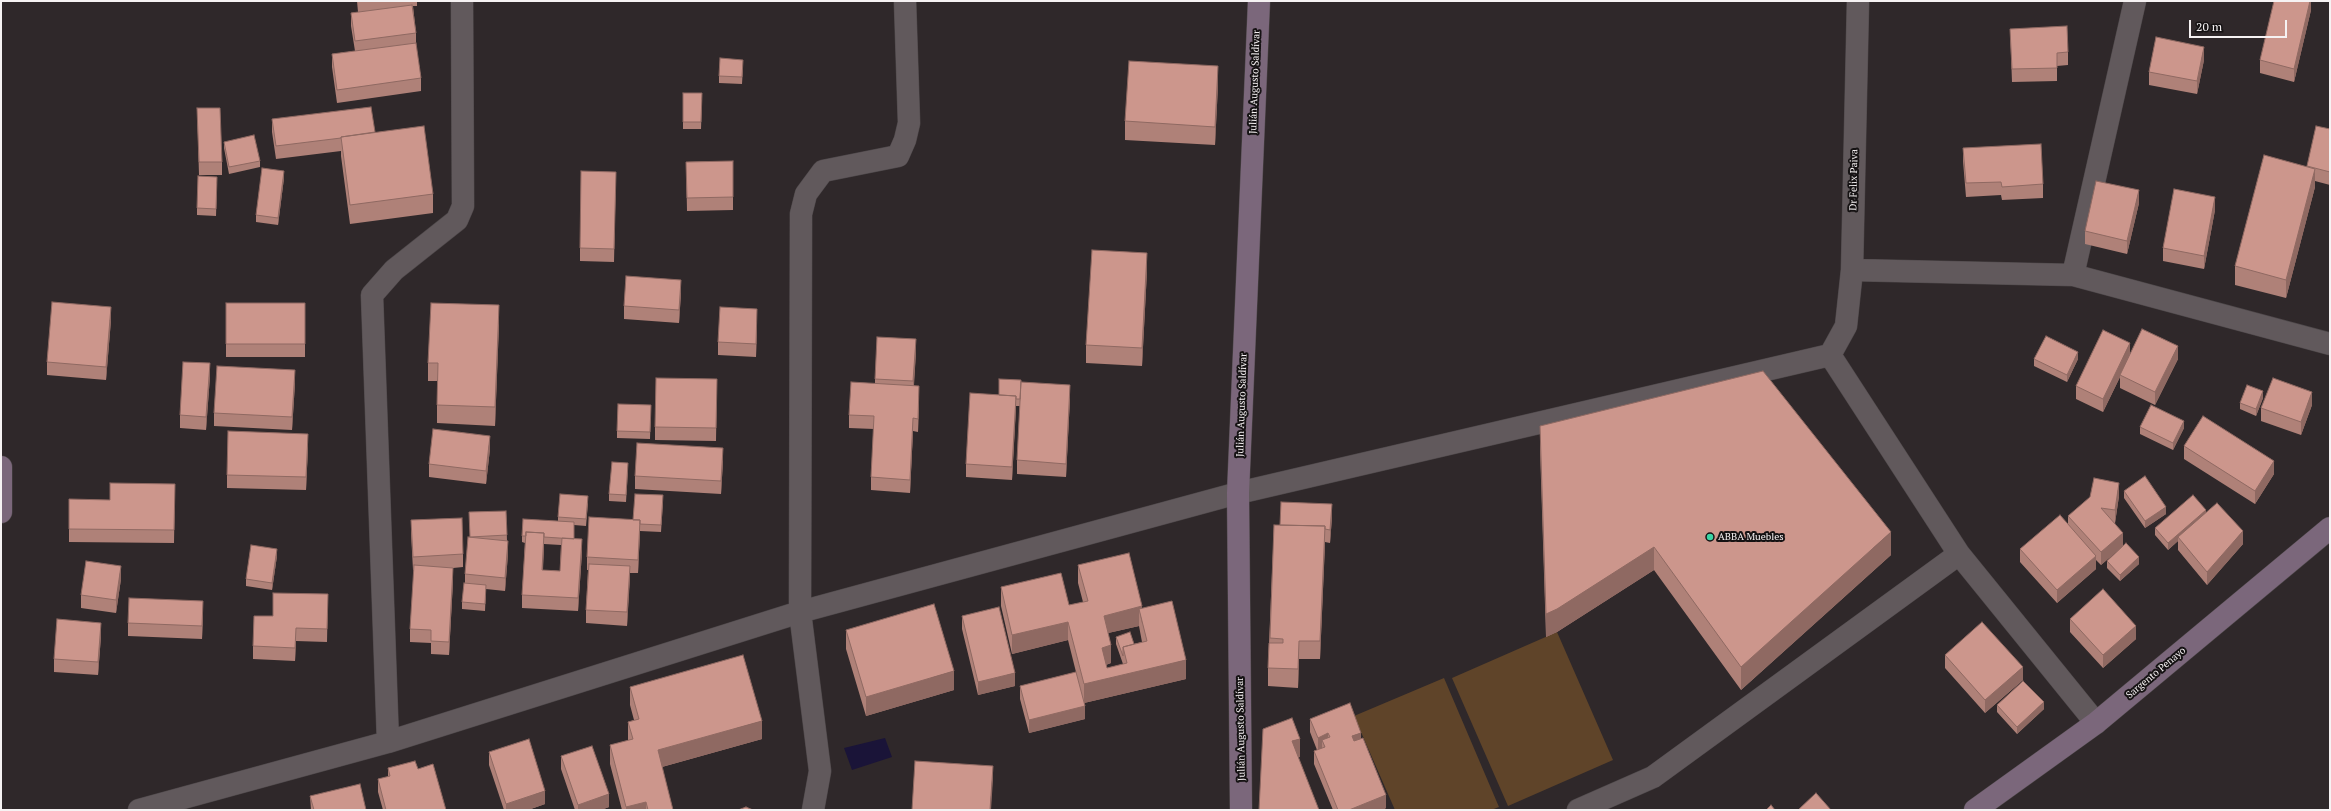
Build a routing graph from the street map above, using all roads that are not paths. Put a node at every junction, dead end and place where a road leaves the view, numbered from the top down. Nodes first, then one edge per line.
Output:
1 (462, 1) edge
2 (905, 1) edge
3 (1259, 1) edge
4 (1858, 1) edge
5 (2135, 1) edge
6 (1852, 270) junction
7 (2073, 275) junction
8 (2330, 344) edge
9 (1830, 355) junction
10 (1, 467) edge
11 (1, 483) edge
12 (1238, 493) junction
13 (1, 512) edge
14 (2330, 528) edge
15 (1959, 554) junction
16 (800, 612) junction
17 (2096, 723) junction
18 (388, 742) junction
19 (139, 810) edge
20 (813, 810) edge
21 (1242, 810) edge
22 (1578, 810) edge
23 (1976, 810) edge

1 - 18 street
2 - 16 street
3 - 12 street, Julián Augusto Saldívar
4 - 6 street, Dr Felix Paiva
5 - 7 street
6 - 7 street
6 - 9 street, Dr Felix Paiva
7 - 8 street
9 - 12 street
9 - 15 street
10 - 11 street
11 - 13 street
12 - 16 street
12 - 21 street, Julián Augusto Saldívar
14 - 17 street, Sargento Penayo
15 - 17 street
15 - 22 street
16 - 18 street
16 - 20 street
17 - 23 street, Sargento Penayo
18 - 19 street

